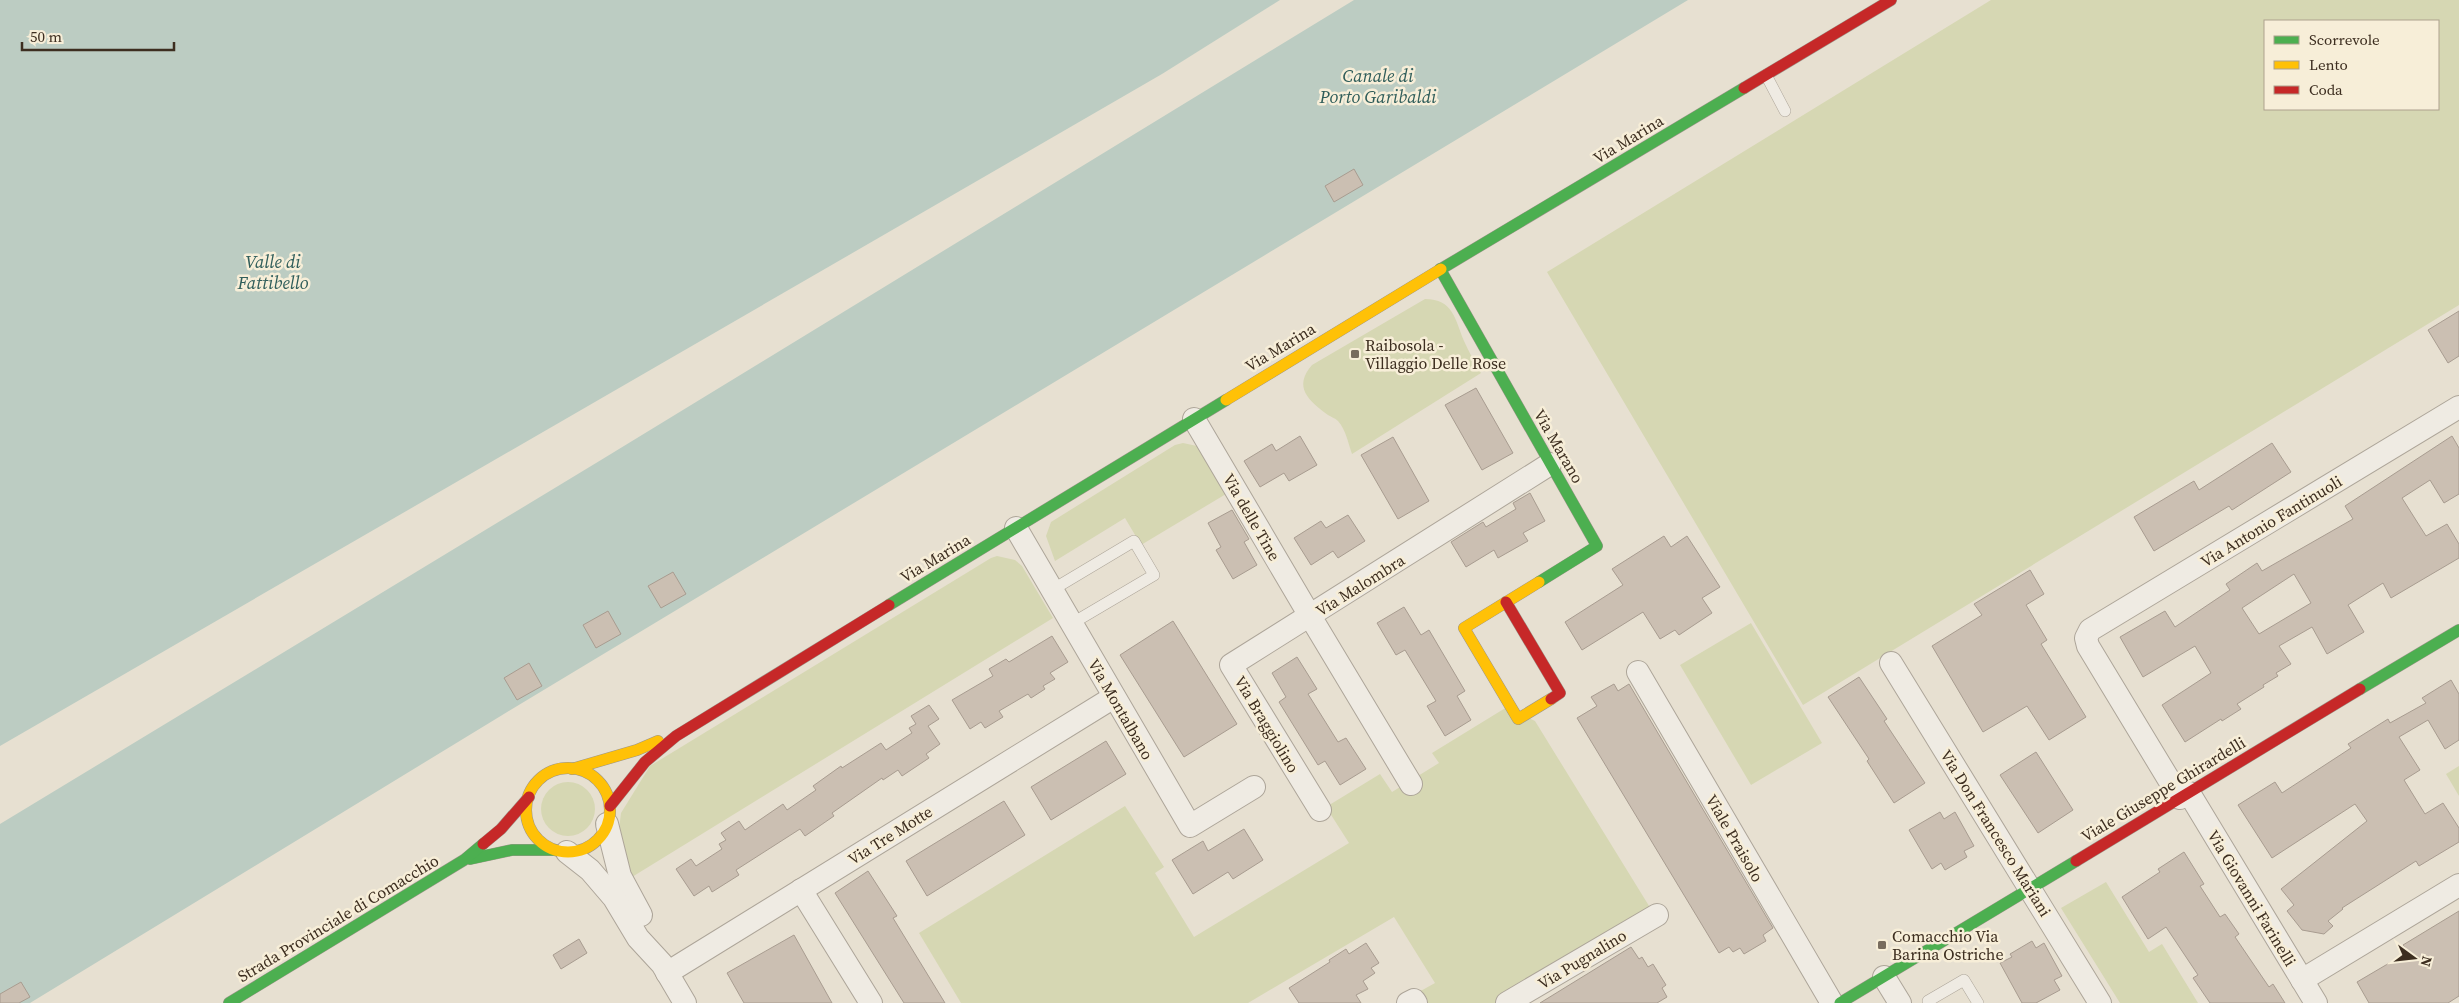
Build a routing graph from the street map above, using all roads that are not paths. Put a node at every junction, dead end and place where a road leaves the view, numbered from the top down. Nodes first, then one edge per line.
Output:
1 (1891, 0) edge
2 (1766, 75) junction
3 (1785, 111) dead end
4 (1440, 269) junction
5 (2459, 407) edge
6 (1194, 419) junction
7 (1550, 464) junction
8 (1016, 528) junction
9 (1052, 590) junction
10 (1506, 602) junction
11 (1310, 616) junction
12 (1071, 624) junction
13 (2457, 634) edge
14 (2086, 638) joint
15 (1891, 663) dead end
16 (1638, 672) dead end
17 (1114, 697) junction
18 (689, 727) junction
19 (572, 769) junction
20 (1411, 784) dead end
21 (1254, 788) dead end
22 (2184, 796) junction
23 (529, 797) junction
24 (1320, 810) dead end
25 (608, 815) junction
26 (561, 851) junction
27 (464, 860) junction
28 (2459, 885) edge
29 (2030, 889) junction
30 (801, 890) junction
31 (1657, 915) dead end
32 (664, 968) junction
33 (1884, 977) junction
34 (2302, 980) junction
35 (229, 1003) edge
36 (685, 1003) edge
37 (871, 1003) edge
38 (1408, 1003) edge
39 (1416, 1003) edge
40 (1507, 1003) edge
41 (1832, 1003) edge
42 (1840, 1003) edge
43 (1900, 1003) edge
44 (1929, 1003) edge
45 (1978, 1003) edge
46 (2100, 1003) edge
47 (2316, 1003) edge

1 - 2 street, Via Marina
2 - 3 lane
2 - 4 street, Via Marina
4 - 6 street, Via Marina
4 - 7 street, Via Marano
5 - 14 street, Via Antonio Fantinuoli
6 - 8 street, Via Marina
6 - 11 street, Via delle Tine
7 - 10 street, Via Marano
7 - 11 street, Via Malombra
8 - 9 street, Via Montalbano
8 - 18 street, Via Marina
9 - 12 street, Via Montalbano
9 - 12 lane
10 - 10 street
11 - 20 street, Via Malombra
11 - 24 street, Via Braggiolino
12 - 17 street, Via Montalbano
13 - 22 street, Viale Giuseppe Ghirardelli
14 - 22 street, Via Giovanni Farinelli
15 - 29 street, Via Don Francesco Mariani
16 - 41 street, Viale Praisolo
17 - 21 street, Via Montalbano
17 - 30 street, Via Tre Motte
18 - 19 street, Via Marina
18 - 25 street, Via Marina
19 - 23 street
19 - 25 street
22 - 29 street, Viale Giuseppe Ghirardelli
22 - 34 street, Via Giovanni Farinelli
23 - 26 street
23 - 27 street, Strada Provinciale di Comacchio
25 - 26 street
25 - 32 street
26 - 27 street, Strada Provinciale di Comacchio
26 - 32 street
27 - 35 street, Strada Provinciale di Comacchio
28 - 34 street
29 - 33 street, Viale Giuseppe Ghirardelli
29 - 46 street, Via Don Francesco Mariani
30 - 32 street, Via Tre Motte
30 - 37 street
31 - 40 street, Via Pugnalino
32 - 36 street
33 - 42 street, Viale Giuseppe Ghirardelli
33 - 43 street
34 - 47 street, Via Giovanni Farinelli
38 - 39 street
44 - 45 lane

